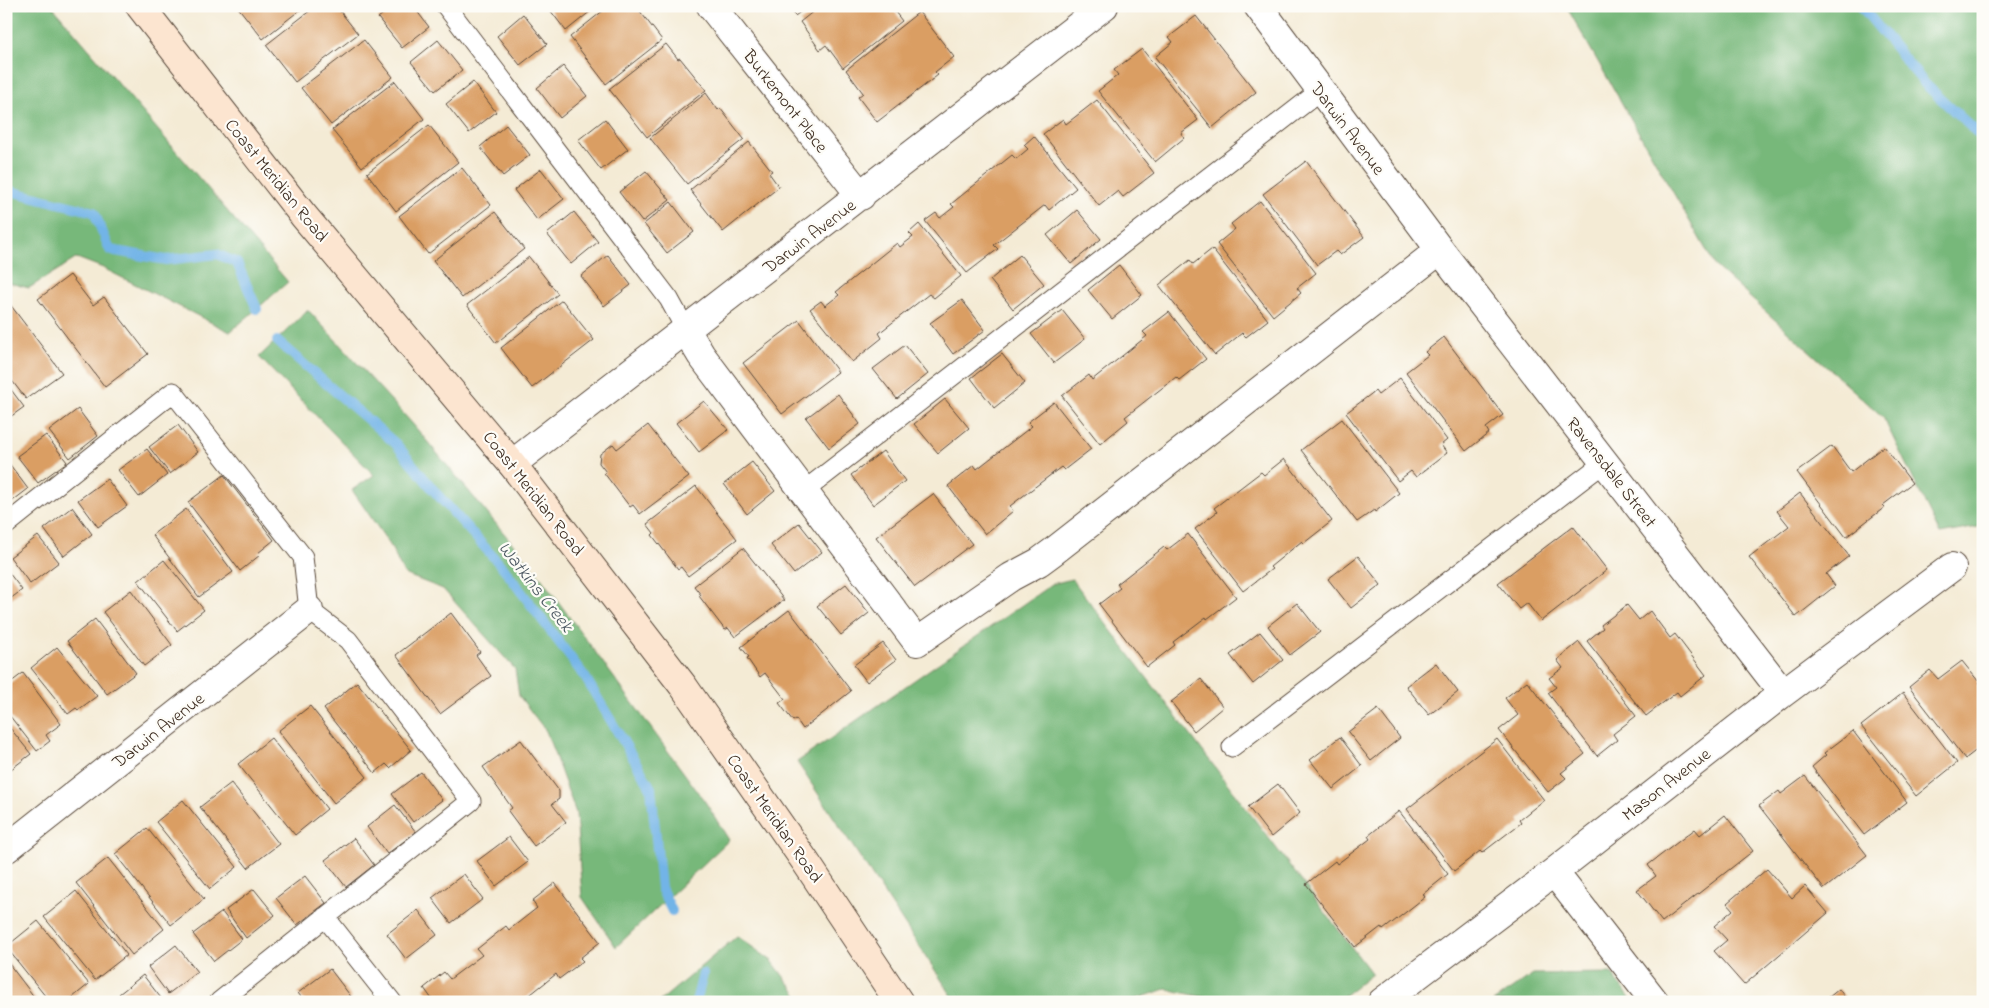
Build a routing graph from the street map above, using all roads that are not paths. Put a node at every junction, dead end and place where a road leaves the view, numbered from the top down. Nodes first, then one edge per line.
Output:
1 (140, 6) edge
2 (446, 6) edge
3 (711, 6) edge
4 (1104, 6) edge
5 (1258, 6) edge
6 (1320, 91) junction
7 (861, 196) junction
8 (1440, 250) junction
9 (686, 330) junction
10 (1605, 462) junction
11 (512, 464) junction
12 (804, 491) junction
13 (6, 525) edge
14 (1952, 567) dead end
15 (309, 610) junction
16 (1782, 694) junction
17 (1232, 747) dead end
18 (6, 849) edge
19 (1554, 872) junction
20 (325, 917) junction
21 (219, 1002) edge
22 (392, 1002) edge
23 (899, 1002) edge
24 (1382, 1002) edge
25 (1655, 1002) edge

1 - 11 main road, Coast Meridian Road
2 - 9 lane
3 - 7 street, Burkemont Place
4 - 7 street, Darwin Avenue
5 - 6 street, Darwin Avenue
6 - 8 street, Darwin Avenue
6 - 12 lane
7 - 9 street, Darwin Avenue
8 - 10 street, Ravensdale Street
8 - 12 street
9 - 11 street, Darwin Avenue
9 - 12 street
10 - 16 street, Ravensdale Street
10 - 17 lane
11 - 23 main road, Coast Meridian Road
13 - 15 lane
14 - 16 street, Mason Avenue
15 - 18 street, Darwin Avenue
15 - 20 lane
16 - 19 street, Mason Avenue
19 - 24 street, Mason Avenue
19 - 25 street
20 - 21 lane
20 - 22 lane

